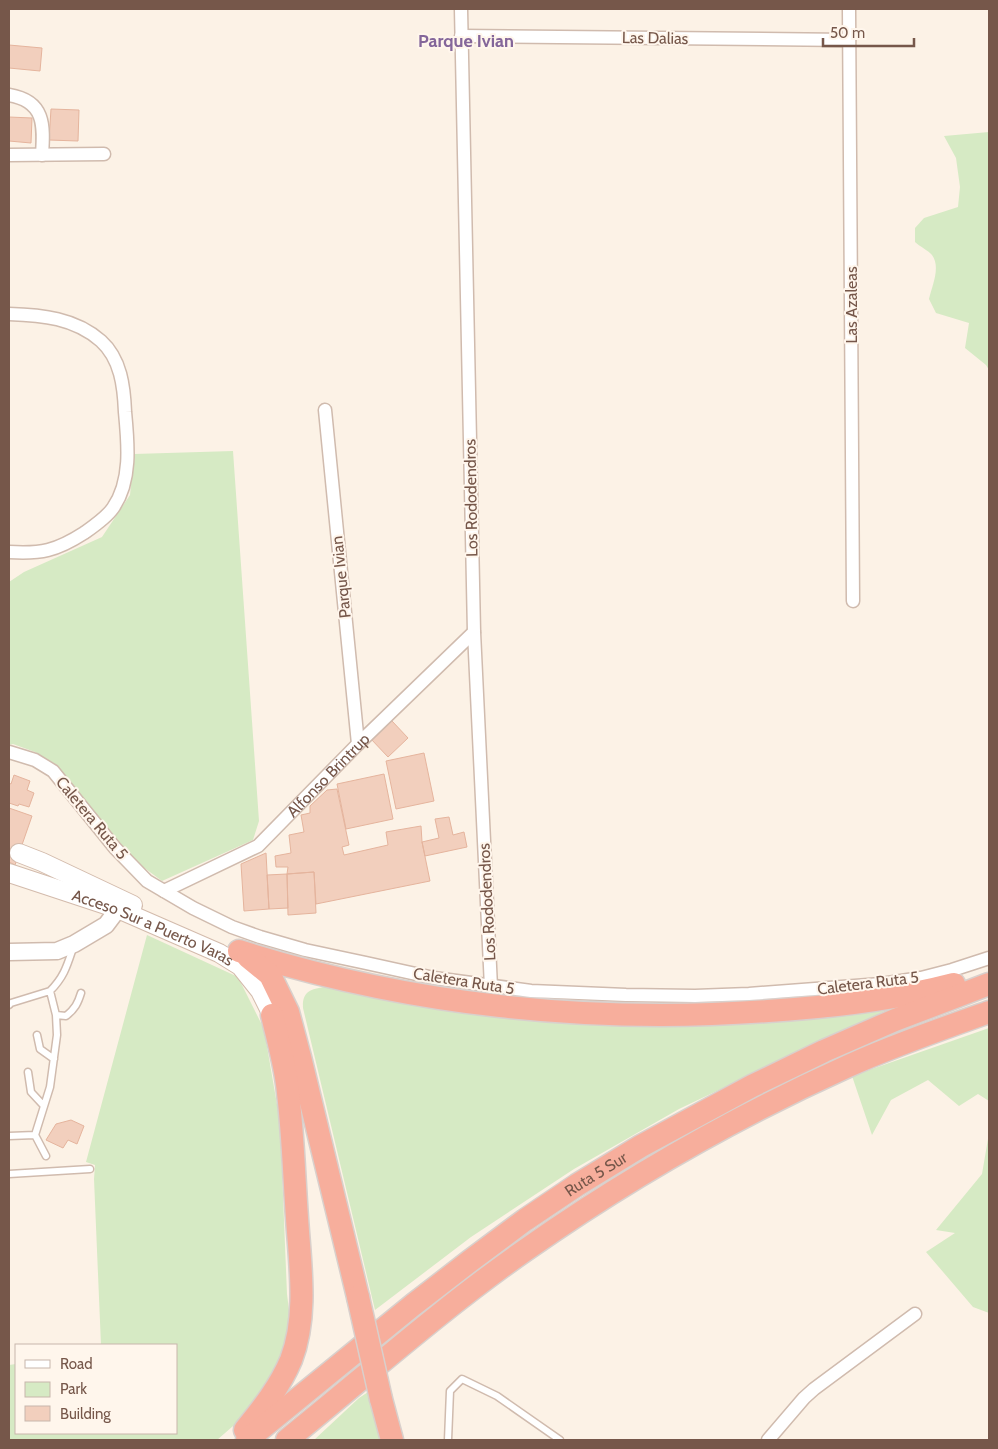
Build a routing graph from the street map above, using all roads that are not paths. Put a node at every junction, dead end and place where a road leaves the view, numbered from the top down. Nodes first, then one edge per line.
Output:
1 (461, 9) edge
2 (849, 9) edge
3 (461, 36) junction
4 (849, 40) junction
5 (9, 95) edge
6 (42, 154) junction
7 (104, 154) dead end
8 (9, 155) edge
9 (9, 314) edge
10 (325, 410) dead end
11 (9, 552) edge
12 (853, 601) dead end
13 (474, 632) junction
14 (358, 744) junction
15 (9, 752) edge
16 (19, 853) dead end
17 (9, 873) edge
18 (164, 891) junction
19 (118, 909) junction
20 (74, 944) junction
21 (239, 951) junction
22 (9, 952) edge
23 (989, 958) edge
24 (989, 975) edge
25 (989, 984) edge
26 (491, 986) junction
27 (50, 991) junction
28 (81, 993) dead end
29 (9, 1005) edge
30 (989, 1012) edge
31 (56, 1015) junction
32 (272, 1015) junction
33 (37, 1035) dead end
34 (300, 1057) junction
35 (54, 1058) junction
36 (28, 1072) dead end
37 (44, 1106) junction
38 (35, 1135) junction
39 (9, 1136) edge
40 (46, 1156) dead end
41 (90, 1169) dead end
42 (9, 1174) edge
43 (915, 1314) dead end
44 (299, 1433) edge
45 (236, 1440) edge
46 (247, 1440) edge
47 (286, 1440) edge
48 (392, 1440) edge
49 (448, 1440) edge
50 (560, 1440) edge
51 (768, 1440) edge

1 - 3 street, Los Rododendros
2 - 4 street, Las Azaleas
3 - 4 street, Las Dalias
3 - 13 street, Los Rododendros
4 - 12 street, Las Azaleas
5 - 6 street
6 - 7 street
6 - 8 street
9 - 11 street
10 - 14 street, Parque Ivian
13 - 14 street, Alfonso Brintrup
13 - 26 street, Los Rododendros
14 - 18 street, Alfonso Brintrup
15 - 18 street, Caletera Ruta 5
16 - 21 main road, Acceso Sur a Puerto Varas
17 - 19 main road, Acceso Sur a Puerto Varas
18 - 26 street, Caletera Ruta 5
19 - 20 street
19 - 32 main road, Acceso Sur a Puerto Varas
20 - 22 street
20 - 27 lane
21 - 24 highway
21 - 34 highway
23 - 26 street, Caletera Ruta 5
25 - 46 highway, Ruta 5 Sur
27 - 29 lane
27 - 31 lane
28 - 31 lane
30 - 44 highway, Ruta 5 Sur
31 - 35 lane
32 - 34 highway
32 - 45 highway
33 - 35 lane
34 - 48 highway, bridge
35 - 37 lane
36 - 37 lane
37 - 38 lane
38 - 39 lane
38 - 40 lane
41 - 42 lane
43 - 51 street
44 - 47 highway, Ruta 5 Sur
49 - 50 lane

